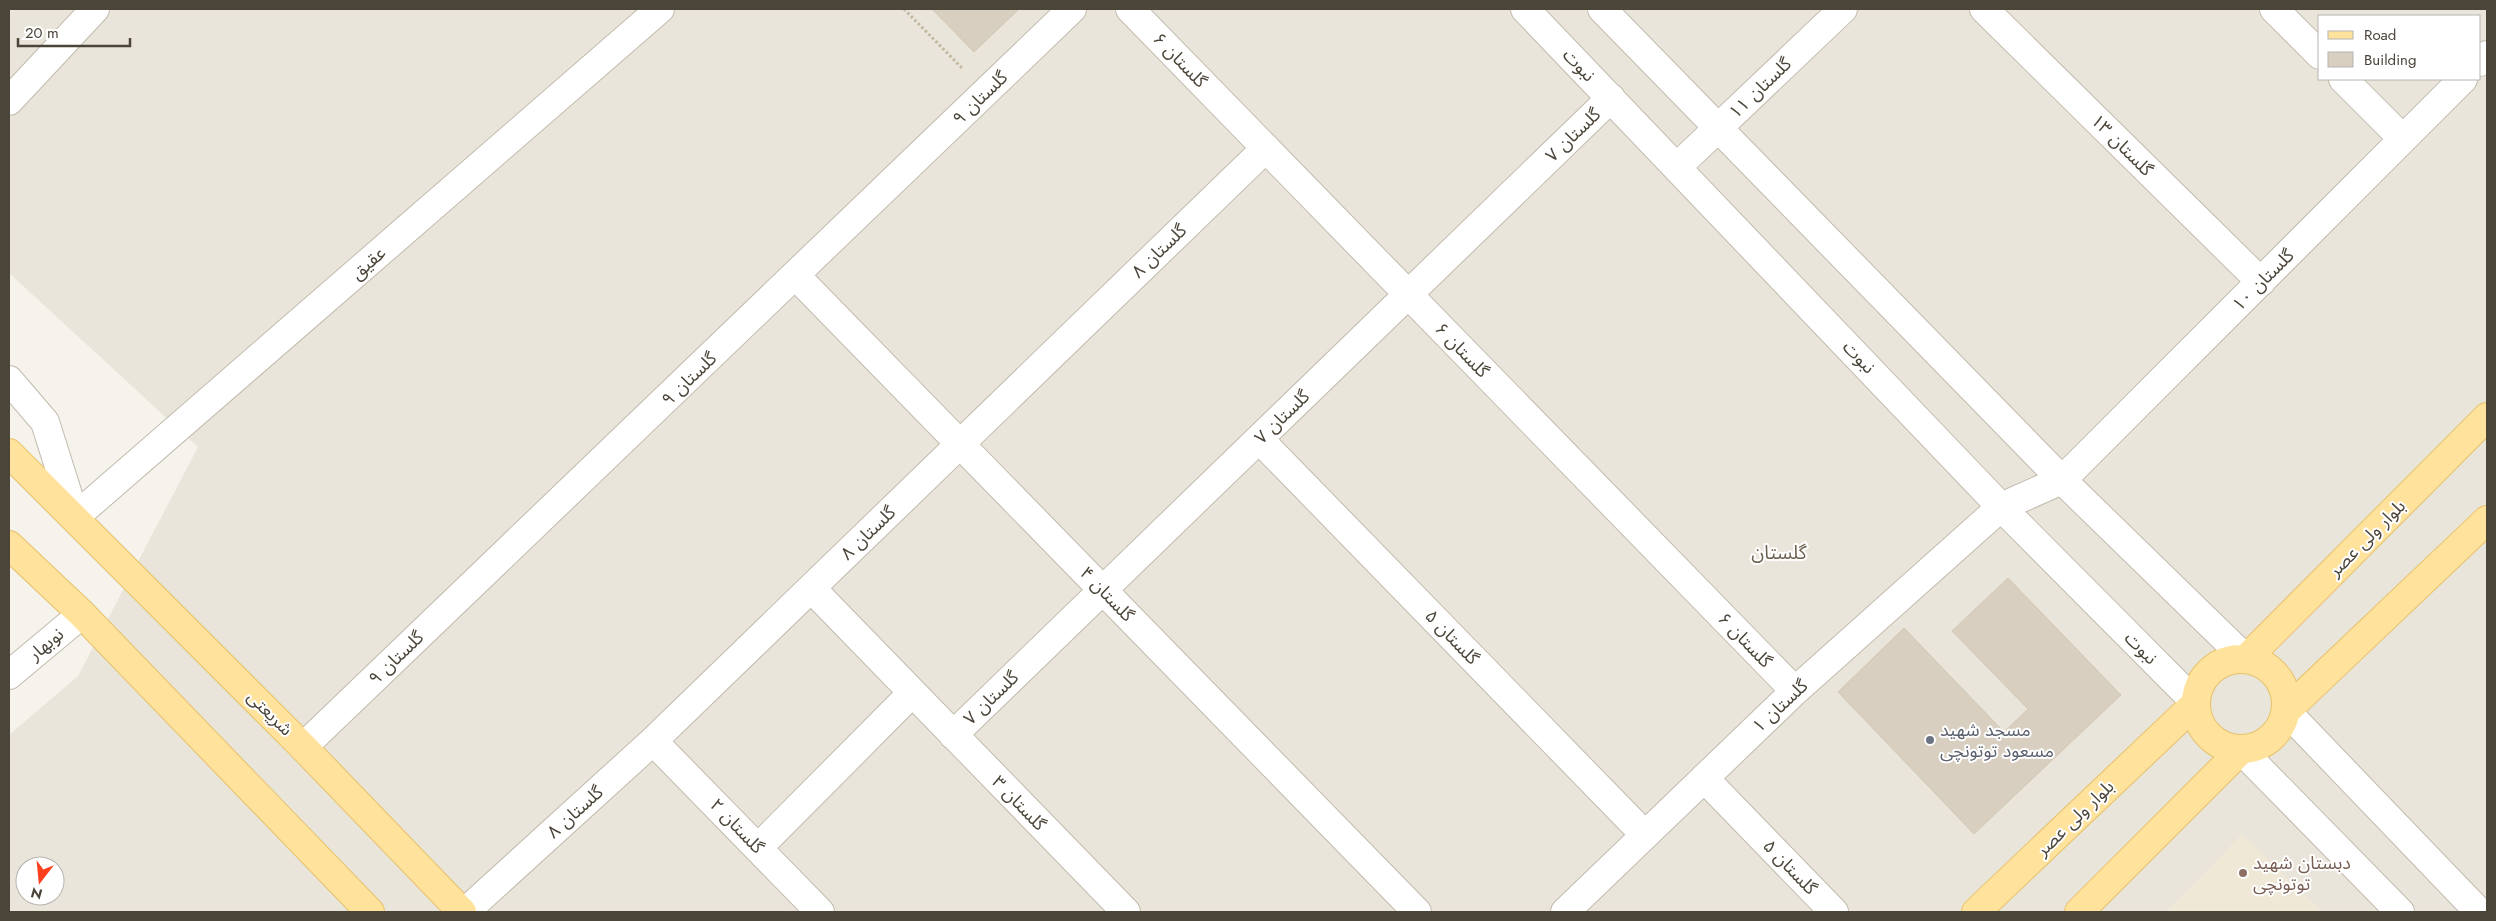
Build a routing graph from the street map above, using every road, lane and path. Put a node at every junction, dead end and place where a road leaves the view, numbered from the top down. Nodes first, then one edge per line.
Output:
1 (95, 9) edge
2 (660, 9) edge
3 (904, 9) edge
4 (1072, 9) edge
5 (1130, 9) edge
6 (1525, 9) edge
7 (1602, 9) edge
8 (1842, 9) edge
9 (1984, 9) edge
10 (2274, 9) edge
11 (2318, 53) edge
12 (2344, 80) edge
13 (2462, 80) edge
14 (987, 92) junction
15 (1611, 98) junction
16 (9, 101) edge
17 (1718, 128) junction
18 (2403, 139) junction
19 (1266, 148) junction
20 (1677, 167) junction
21 (796, 276) junction
22 (2260, 282) junction
23 (1408, 294) junction
24 (9, 380) edge
25 (2487, 417) edge
26 (1259, 439) junction
27 (960, 444) junction
28 (9, 453) edge
29 (2062, 480) junction
30 (2001, 507) junction
31 (75, 517) junction
32 (2484, 529) edge
33 (9, 545) edge
34 (810, 588) junction
35 (1103, 590) junction
36 (82, 614) junction
37 (2246, 659) junction
38 (9, 675) edge
39 (1795, 691) junction
40 (912, 693) junction
41 (2196, 703) junction
42 (2286, 711) junction
43 (953, 735) junction
44 (653, 741) junction
45 (303, 747) junction
46 (2242, 750) junction
47 (1704, 778) junction
48 (1645, 835) junction
49 (758, 848) junction
50 (2393, 910) edge
51 (370, 912) edge
52 (463, 912) edge
53 (820, 912) edge
54 (1126, 912) edge
55 (1417, 912) edge
56 (1564, 912) edge
57 (1834, 912) edge
58 (1976, 912) edge
59 (2079, 912) edge
60 (2479, 912) edge

1 - 16 street
2 - 31 street, عقیق
3 - 14 path
4 - 14 street, گلستان ۹
5 - 19 street, گلستان ۶
6 - 15 street, نبوت
7 - 17 street
8 - 17 street, گلستان ۱۱
9 - 22 street, گلستان ۱۳
10 - 11 street
12 - 18 street
13 - 18 street, گلستان ۱۰
14 - 21 street, گلستان ۹
15 - 20 street, نبوت
15 - 23 street, گلستان ۷
17 - 20 street, گلستان ۱۱
17 - 29 street
18 - 22 street, گلستان ۱۰
19 - 23 street, گلستان ۶
19 - 27 street, گلستان ۸
20 - 30 street, نبوت
21 - 27 street, گلستان ۴
21 - 45 street, گلستان ۹
22 - 29 street, گلستان ۱۰
23 - 26 street, گلستان ۷
23 - 39 street, گلستان ۶
24 - 31 street
25 - 37 main road, بلوار ولی عصر
26 - 35 street, گلستان ۷
26 - 48 street, گلستان ۵
27 - 34 street, گلستان ۸
27 - 35 street, گلستان ۴
28 - 31 main road, شریعتی
29 - 30 street, گلستان ۱
29 - 37 street
30 - 39 street, گلستان ۱
30 - 41 street, نبوت
31 - 45 main road, شریعتی
32 - 42 main road
33 - 36 main road
34 - 40 street, گلستان ۳
34 - 44 street, گلستان ۸
35 - 43 street, گلستان ۷
35 - 55 street, گلستان ۴
36 - 38 street, نوبهار
36 - 51 main road
37 - 41 main road
37 - 42 main road
39 - 47 street, گلستان ۱
40 - 43 street, گلستان ۳
40 - 49 street
41 - 46 main road
41 - 58 main road, بلوار ولی عصر
42 - 46 main road
42 - 60 street
43 - 54 street, گلستان ۳
44 - 49 street, گلستان ۲
44 - 52 street, گلستان ۸
45 - 52 main road, شریعتی
46 - 50 street
46 - 59 main road
47 - 48 street, گلستان ۱
47 - 57 street, گلستان ۵
48 - 56 street, گلستان ۱
49 - 53 street, گلستان ۲

